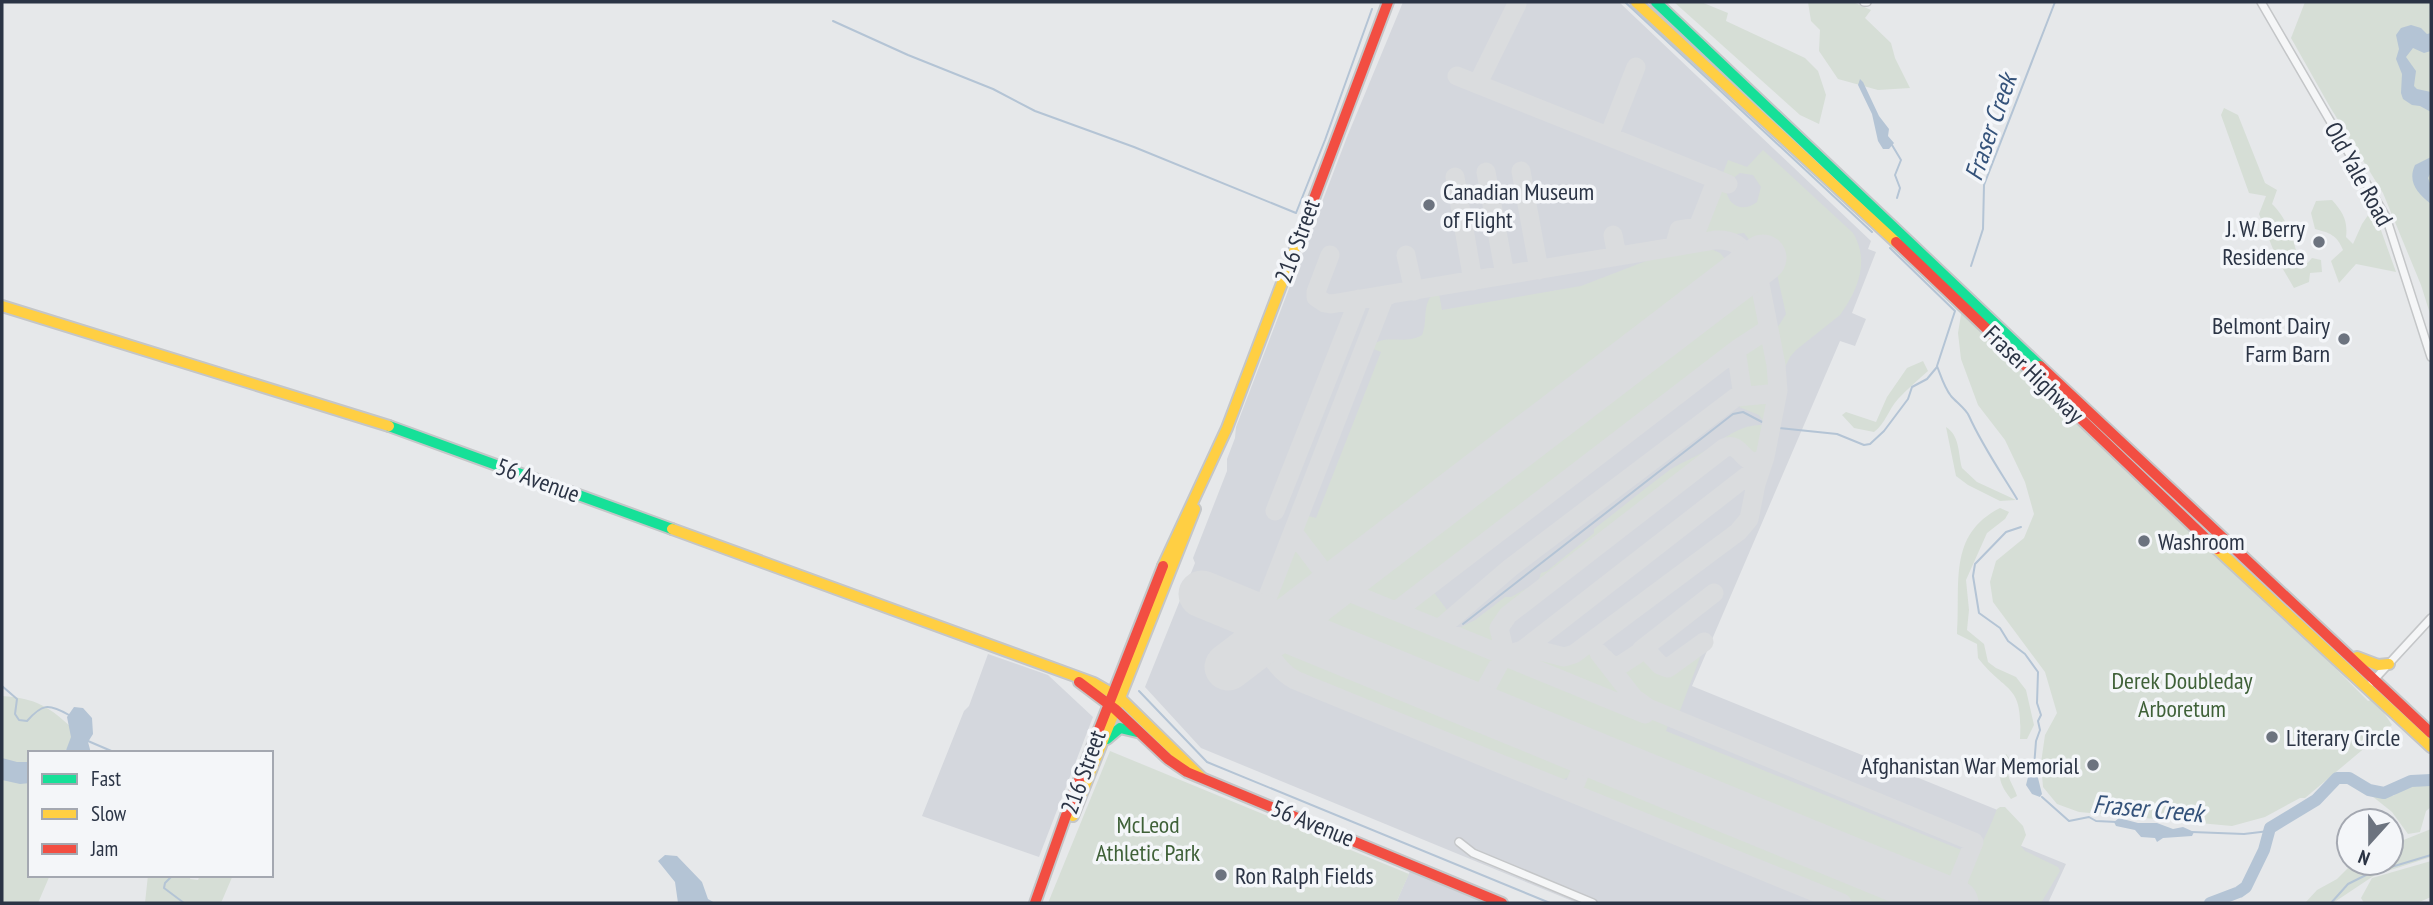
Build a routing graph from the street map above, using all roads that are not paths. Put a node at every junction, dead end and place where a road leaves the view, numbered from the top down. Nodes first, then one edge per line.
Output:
1 (1636, 2) edge
2 (1656, 2) edge
3 (2261, 2) edge
4 (1386, 3) edge
5 (2, 306) edge
6 (2431, 356) edge
7 (2431, 618) edge
8 (2350, 654) junction
9 (2389, 664) junction
10 (2372, 683) junction
11 (1114, 701) junction
12 (2431, 733) edge
13 (1144, 736) junction
14 (2431, 747) edge
15 (1099, 750) junction
16 (1201, 777) junction
17 (1460, 842) dead end
18 (1046, 876) junction
19 (1035, 903) edge
20 (1502, 903) edge
21 (1593, 903) edge

1 - 10 main road, Fraser Highway
2 - 8 main road, Fraser Highway
3 - 6 street, Old Yale Road
4 - 11 main road, 216 Street
5 - 11 main road, 56 Avenue
7 - 9 street
8 - 9 main road
8 - 10 main road, Fraser Highway
9 - 10 street
10 - 12 main road, Fraser Highway
10 - 14 main road, Fraser Highway
11 - 13 main road, 56 Avenue
11 - 15 main road, 216 Street
11 - 16 main road, 56 Avenue
11 - 18 main road, 216 Street
13 - 15 main road
13 - 16 main road, 56 Avenue
15 - 18 main road, 216 Street
16 - 20 main road, 56 Avenue
17 - 21 street
18 - 19 main road, 216 Street

